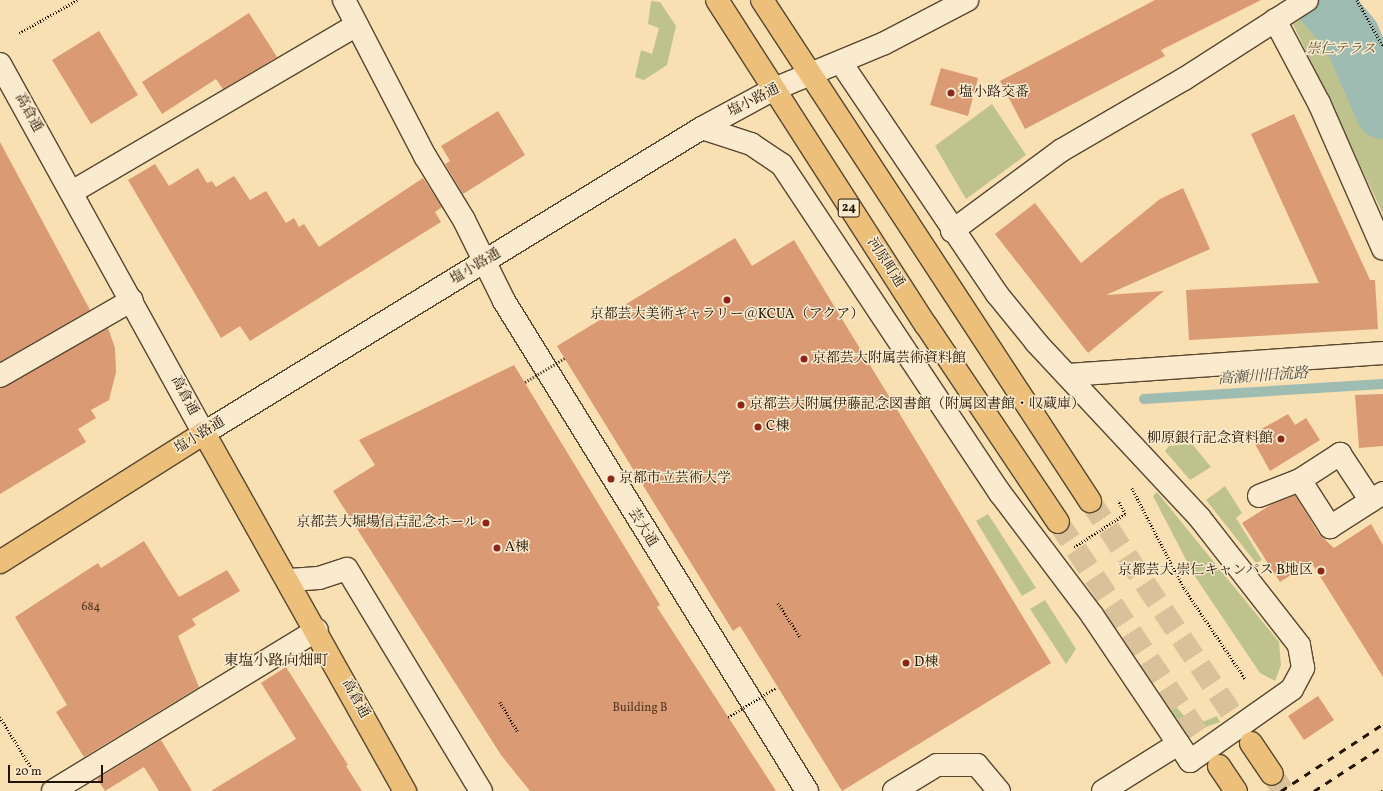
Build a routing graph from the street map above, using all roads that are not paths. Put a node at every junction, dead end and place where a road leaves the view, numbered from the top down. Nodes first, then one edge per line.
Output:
1 (344, 0) edge
2 (717, 0) edge
3 (762, 0) edge
4 (967, 0) edge
5 (1300, 4) edge
6 (1275, 20) junction
7 (357, 25) junction
8 (841, 63) junction
9 (0, 64) edge
10 (811, 76) junction
11 (772, 90) junction
12 (702, 128) junction
13 (72, 192) junction
14 (952, 231) junction
15 (1383, 249) edge
16 (484, 262) junction
17 (132, 300) junction
18 (1383, 352) edge
19 (1068, 375) junction
20 (0, 376) edge
21 (204, 433) junction
22 (1300, 480) junction
23 (1260, 496) dead end
24 (1377, 497) edge
25 (1090, 501) tunnel mouth
26 (1058, 522) tunnel mouth
27 (0, 562) edge
28 (289, 580) junction
29 (318, 630) junction
30 (1251, 743) tunnel mouth
31 (1178, 744) junction
32 (1220, 766) tunnel mouth
33 (1272, 774) tunnel mouth
34 (45, 784) edge
35 (405, 791) edge
36 (481, 791) edge
37 (807, 791) edge
38 (894, 791) edge
39 (999, 791) edge
40 (1103, 791) edge
41 (1236, 791) edge

1 - 7 street, 芸大通
2 - 11 main road, 河原町通 / 24
3 - 10 main road
4 - 8 street, 塩小路通
5 - 6 street
6 - 14 street
6 - 15 street
7 - 13 street
7 - 16 street, 芸大通
8 - 10 street, 塩小路通
8 - 14 street
9 - 13 street, 高倉通
10 - 11 street, 塩小路通
10 - 25 main road
11 - 12 street, 塩小路通
11 - 26 main road, 河原町通 / 24
12 - 16 street, 塩小路通
12 - 31 street
13 - 17 street, 高倉通
14 - 19 street
16 - 21 street, 塩小路通
16 - 37 street, 芸大通
17 - 20 street
17 - 21 street, 高倉通
18 - 19 street
19 - 31 street
21 - 27 main road, 塩小路通
21 - 28 main road, 高倉通
22 - 23 street
22 - 24 street
22 - 24 street
28 - 29 main road, 高倉通
28 - 36 street
29 - 34 street
29 - 35 main road, 高倉通
30 - 33 main road
31 - 40 street
32 - 41 main road
38 - 39 street

